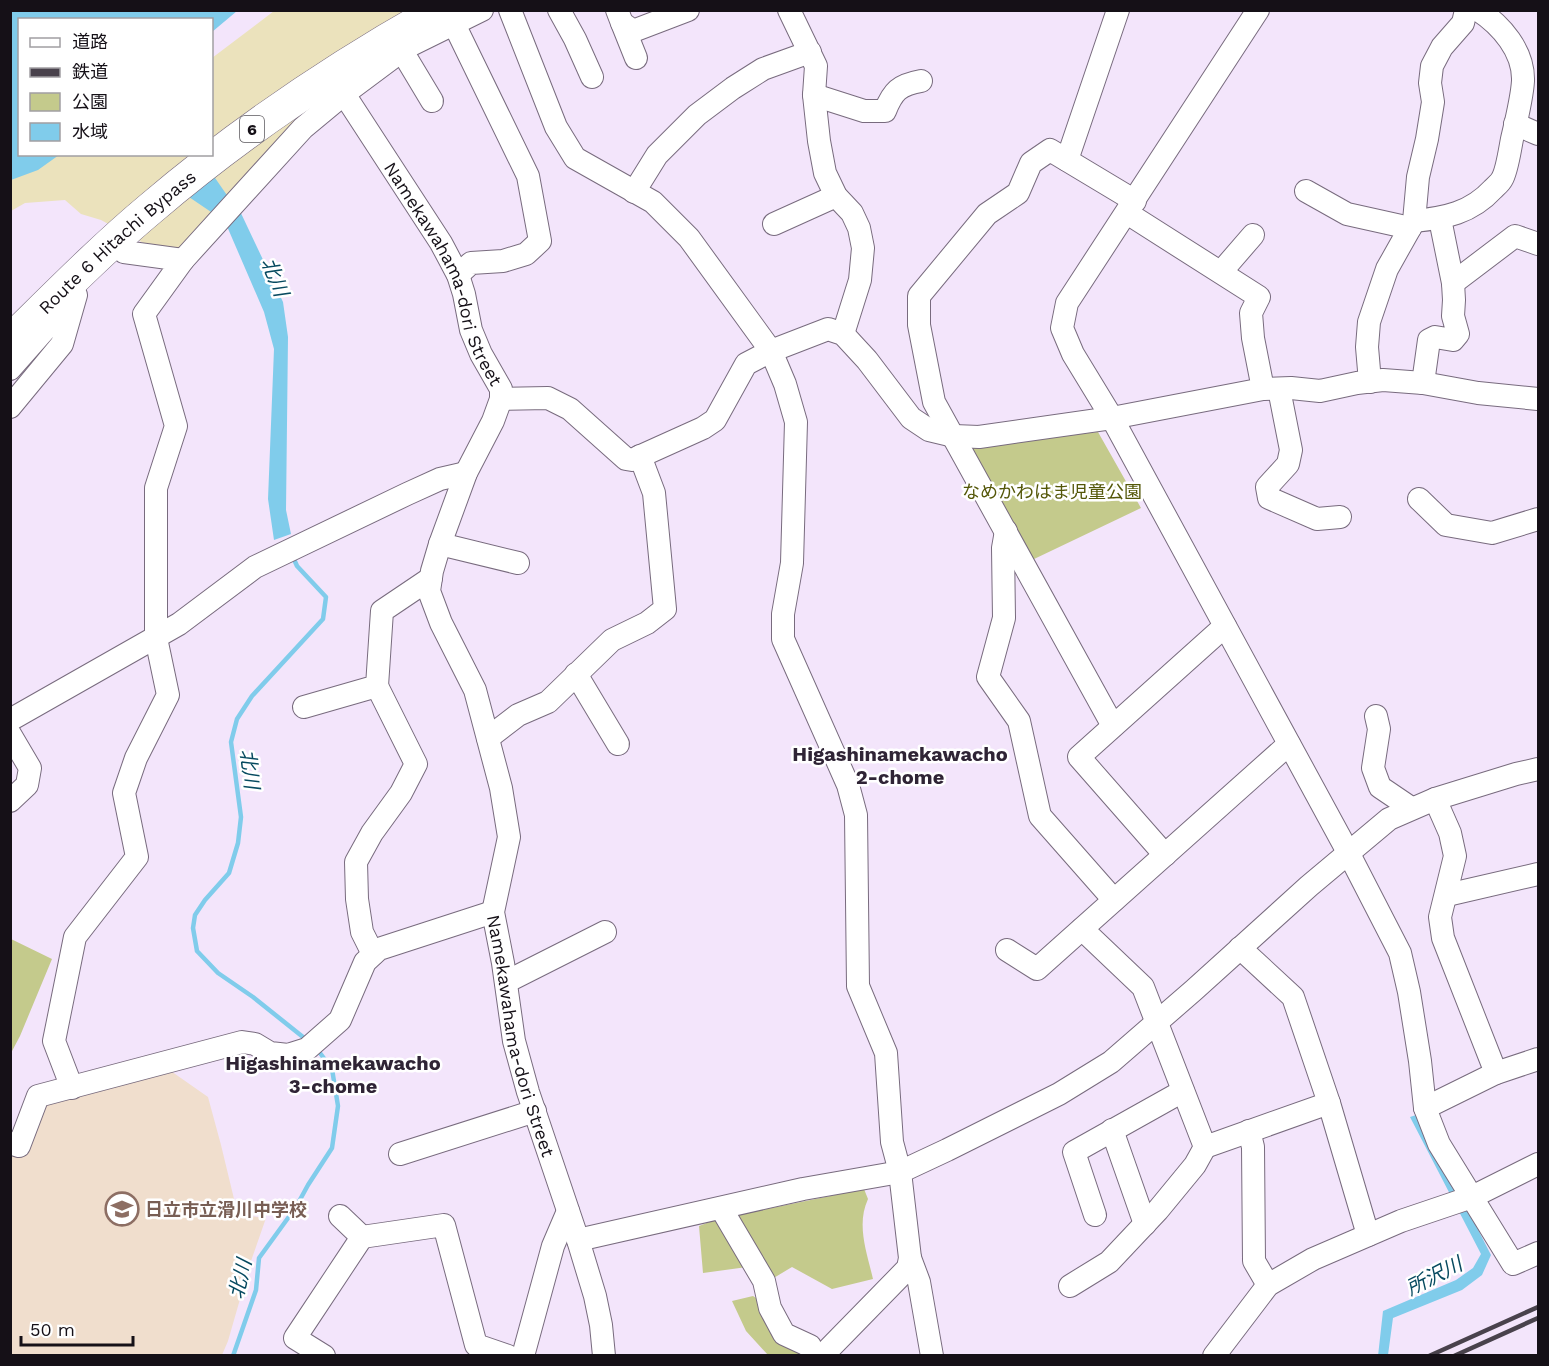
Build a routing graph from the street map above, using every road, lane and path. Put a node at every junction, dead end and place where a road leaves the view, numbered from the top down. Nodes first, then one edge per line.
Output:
1 (482, 10) edge
2 (510, 10) edge
3 (559, 10) edge
4 (688, 10) edge
5 (789, 10) edge
6 (1118, 10) edge
7 (1258, 10) edge
8 (1466, 10) edge
9 (1478, 10) edge
10 (447, 17) edge
11 (620, 17) edge
12 (402, 51) junction
13 (810, 52) junction
14 (636, 58) dead end
15 (591, 77) dead end
16 (921, 81) dead end
17 (1529, 91) edge
18 (344, 94) junction
19 (814, 94) junction
20 (432, 101) dead end
21 (1515, 124) junction
22 (1539, 134) edge
23 (1067, 160) junction
24 (1306, 190) dead end
25 (634, 192) junction
26 (836, 196) junction
27 (1131, 207) junction
28 (1440, 219) junction
29 (774, 224) dead end
30 (1412, 224) junction
31 (1253, 235) dead end
32 (1539, 244) edge
33 (124, 252) dead end
34 (183, 260) junction
35 (1221, 272) junction
36 (458, 275) junction
37 (1453, 283) junction
38 (843, 334) junction
39 (10, 340) edge
40 (771, 351) junction
41 (10, 369) edge
42 (1370, 382) junction
43 (1423, 382) junction
44 (1271, 389) junction
45 (501, 399) junction
46 (1539, 399) edge
47 (10, 407) edge
48 (1112, 418) junction
49 (954, 436) junction
50 (640, 456) junction
51 (466, 473) junction
52 (1419, 499) dead end
53 (1340, 517) dead end
54 (1539, 519) edge
55 (1006, 531) junction
56 (440, 544) junction
57 (518, 563) dead end
58 (431, 579) junction
59 (1225, 626) junction
60 (156, 638) junction
61 (576, 674) junction
62 (377, 686) junction
63 (304, 707) dead end
64 (1376, 716) dead end
65 (10, 720) edge
66 (1113, 726) junction
67 (10, 734) edge
68 (488, 738) junction
69 (618, 744) dead end
70 (1289, 744) junction
71 (1539, 769) edge
72 (1434, 799) junction
73 (10, 801) edge
74 (1411, 808) junction
75 (1348, 854) junction
76 (1166, 855) junction
77 (1539, 874) edge
78 (1447, 895) junction
79 (1114, 900) junction
80 (493, 912) junction
81 (1082, 929) junction
82 (604, 932) dead end
83 (1240, 948) junction
84 (1007, 950) dead end
85 (373, 954) junction
86 (506, 982) junction
87 (1157, 1023) junction
88 (1539, 1059) edge
89 (1496, 1073) junction
90 (72, 1088) junction
91 (1183, 1091) junction
92 (1329, 1103) junction
93 (1425, 1108) junction
94 (535, 1112) junction
95 (1112, 1130) junction
96 (1249, 1131) junction
97 (10, 1143) edge
98 (1205, 1147) junction
99 (400, 1154) dead end
100 (1539, 1164) edge
101 (900, 1172) junction
102 (1472, 1197) junction
103 (721, 1208) junction
104 (568, 1211) junction
105 (1095, 1215) dead end
106 (340, 1216) dead end
107 (1144, 1224) junction
108 (1368, 1235) junction
109 (362, 1237) junction
110 (578, 1240) junction
111 (1539, 1253) edge
112 (910, 1258) junction
113 (1268, 1285) junction
114 (1070, 1286) dead end
115 (324, 1356) edge
116 (508, 1356) edge
117 (523, 1356) edge
118 (604, 1356) edge
119 (812, 1356) edge
120 (822, 1356) edge
121 (932, 1356) edge
122 (1214, 1356) edge

1 - 10 street
2 - 25 street
3 - 15 street
4 - 11 street
5 - 13 street
6 - 23 street
7 - 27 street
8 - 30 street
9 - 17 street
10 - 12 street
10 - 36 street
10 - 39 highway, Route 6 Hitachi Bypass / 6
11 - 14 street
12 - 18 street
12 - 20 street
13 - 19 street
13 - 25 street
16 - 19 street
17 - 21 street
18 - 34 street
18 - 36 street, Namekawahama-dori Street
19 - 26 street
21 - 22 street
21 - 28 street
23 - 27 street
23 - 49 street
24 - 30 street
25 - 40 street
26 - 29 street
26 - 38 street
27 - 35 street
27 - 48 street
28 - 30 street
28 - 37 street
30 - 42 street
31 - 35 street
32 - 37 street
33 - 34 street
34 - 60 street
35 - 44 street
36 - 45 street, Namekawahama-dori Street
37 - 43 street
38 - 40 street
38 - 49 street
40 - 50 street
40 - 101 street
41 - 47 street
42 - 43 street
42 - 44 street
43 - 46 street
44 - 48 street
44 - 53 street
45 - 50 street
45 - 51 street, Namekawahama-dori Street
48 - 49 street
48 - 59 street
49 - 55 street
50 - 61 street
51 - 56 street, Namekawahama-dori Street
51 - 60 street
52 - 54 street
55 - 66 street
55 - 79 street
56 - 57 street
56 - 58 street, Namekawahama-dori Street
58 - 62 street
58 - 68 street, Namekawahama-dori Street
59 - 66 street
59 - 70 street
60 - 65 street
60 - 90 street
61 - 68 street
61 - 69 street
62 - 63 street
62 - 85 street
64 - 74 street
66 - 76 street
67 - 73 street
68 - 80 street, Namekawahama-dori Street
70 - 75 street
70 - 76 street
71 - 72 street
72 - 74 street
72 - 78 street
74 - 75 street
75 - 83 street
75 - 93 street
76 - 79 street
77 - 78 street
78 - 89 street
79 - 81 street
80 - 85 street
80 - 86 street, Namekawahama-dori Street
81 - 84 street
81 - 87 street
82 - 86 street
83 - 87 street
83 - 92 street
85 - 90 street
86 - 94 street, Namekawahama-dori Street
87 - 91 street
87 - 101 street
88 - 89 street
89 - 93 street
90 - 97 street
91 - 95 street
91 - 98 street
92 - 96 street
92 - 108 street
93 - 102 street
94 - 99 street
94 - 104 street, Namekawahama-dori Street
95 - 105 street
95 - 107 street
96 - 98 street
96 - 113 street
98 - 107 street
100 - 102 street
101 - 103 street
101 - 112 street
102 - 108 street
102 - 111 street
103 - 110 street
103 - 119 street
104 - 110 street, Namekawahama-dori Street
104 - 117 street
106 - 109 street
107 - 114 street
108 - 113 street
109 - 115 street
109 - 116 street
110 - 118 street, Namekawahama-dori Street
112 - 120 street
112 - 121 street
113 - 122 street

